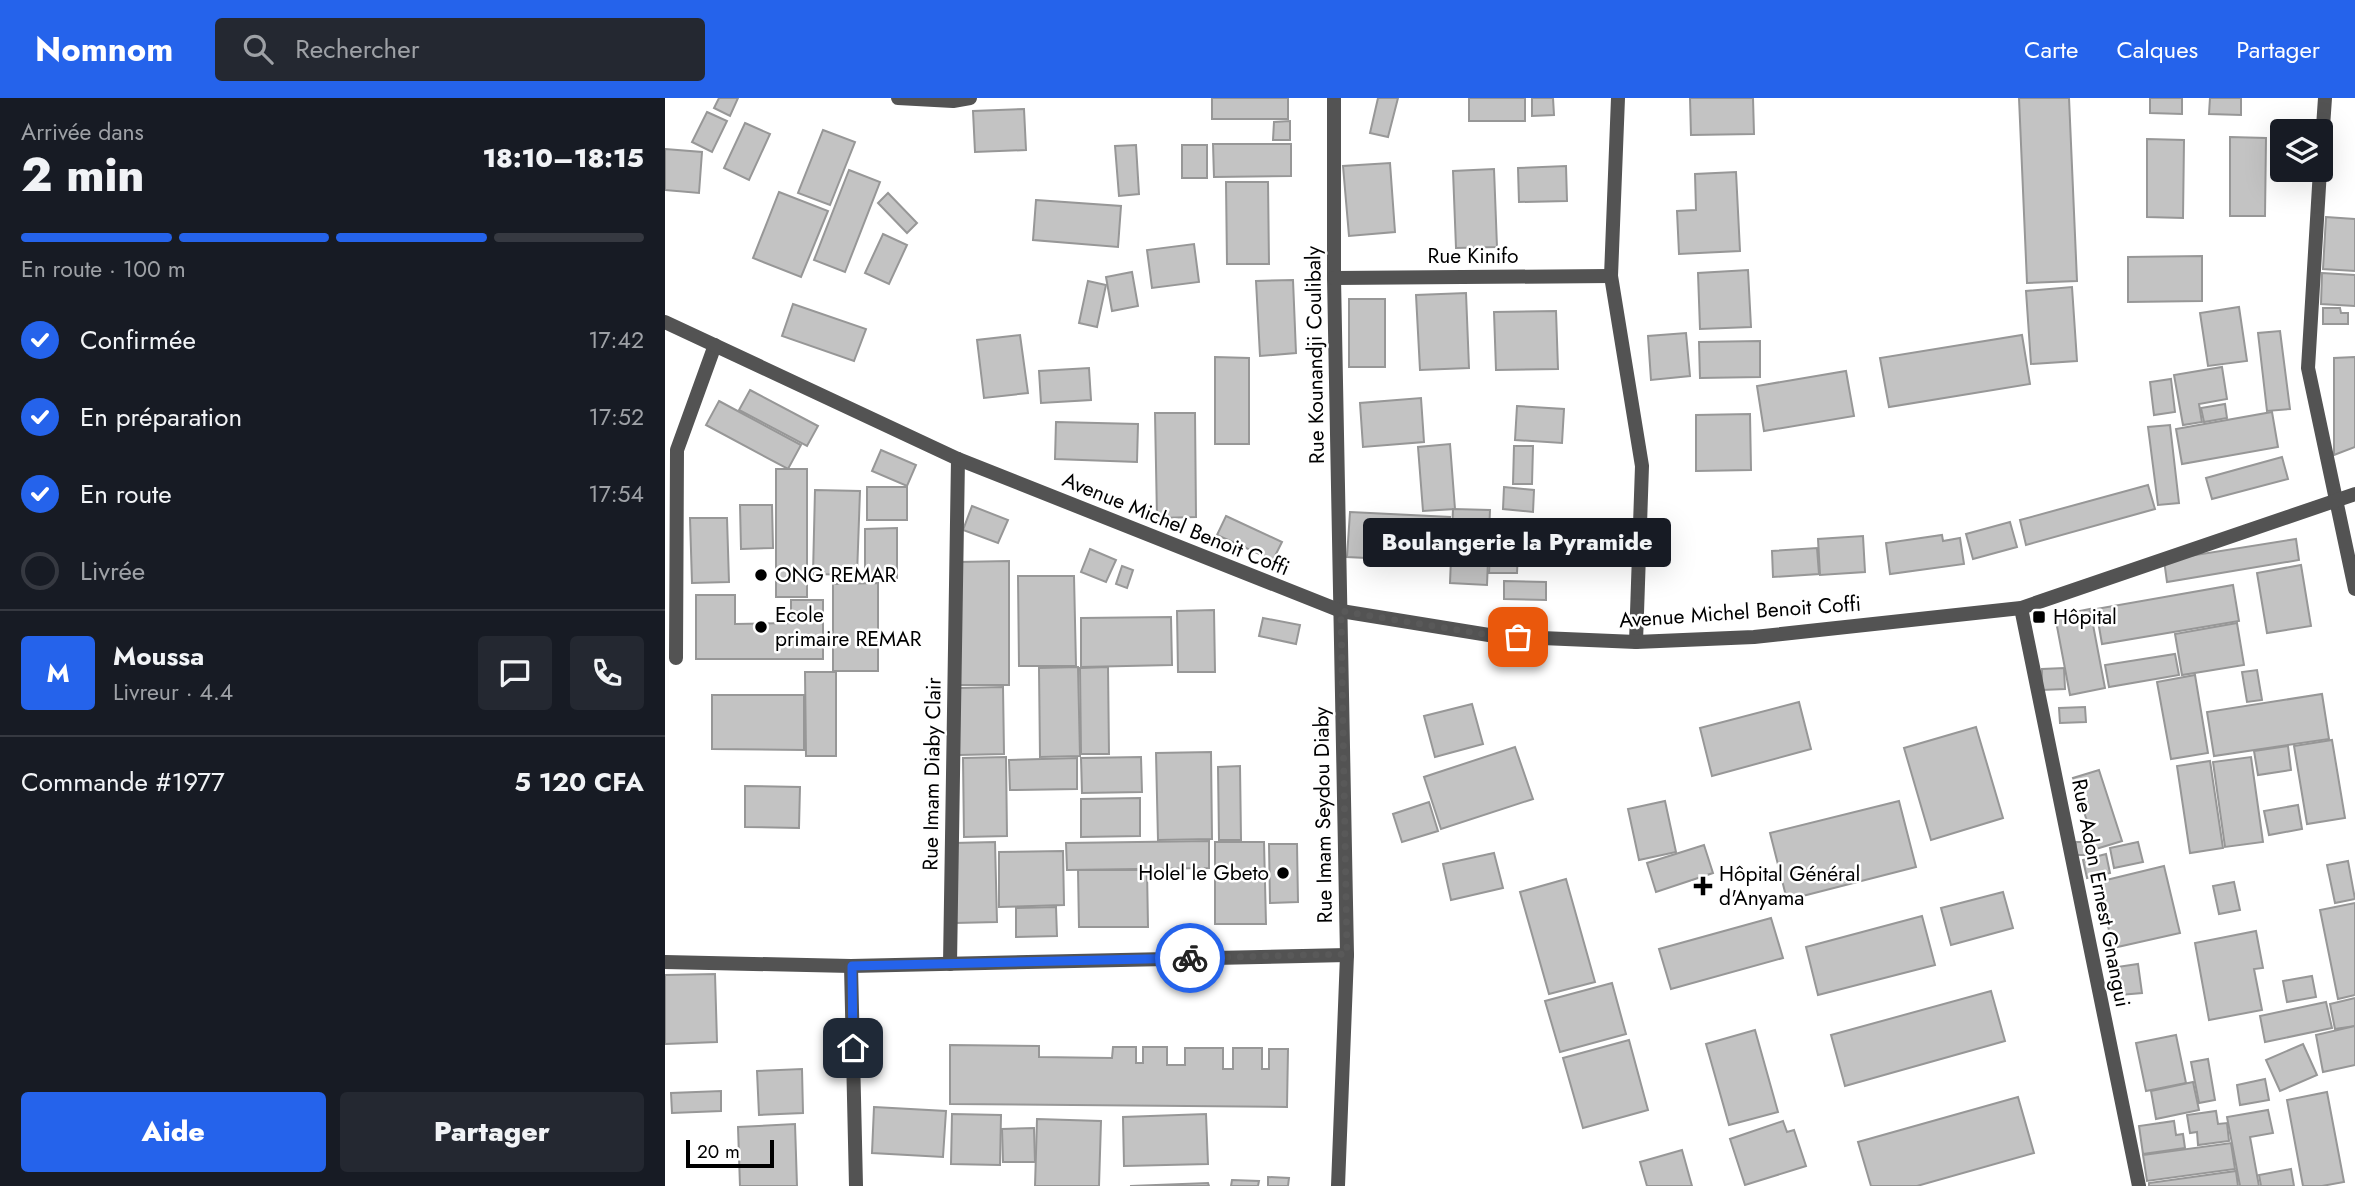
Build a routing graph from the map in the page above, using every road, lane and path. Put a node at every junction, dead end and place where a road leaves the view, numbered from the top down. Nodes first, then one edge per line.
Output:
1 (898, 98) edge
2 (970, 98) edge
3 (1334, 98) edge
4 (1618, 98) edge
5 (2325, 98) edge
6 (2324, 119) edge
7 (2318, 182) edge
8 (1611, 276) junction
9 (1334, 278) junction
10 (665, 322) edge
11 (715, 345) junction
12 (958, 459) junction
13 (2355, 494) edge
14 (2335, 500) junction
15 (2355, 589) edge
16 (2021, 608) junction
17 (1341, 611) junction
18 (1636, 642) junction
19 (676, 658) dead end
20 (1347, 954) junction
21 (665, 962) edge
22 (950, 964) junction
23 (852, 966) junction
24 (856, 1186) edge
25 (1338, 1186) edge
26 (2139, 1186) edge

1 - 2 street
3 - 9 street, Rue Kounandji Coulibaly
4 - 8 street
5 - 6 street
7 - 14 street
8 - 9 street, Rue Kinifo
8 - 18 street
9 - 17 street, Rue Kounandji Coulibaly
10 - 11 street, Avenue Michel Benoit Coffi
11 - 12 street, Avenue Michel Benoit Coffi
11 - 19 street
12 - 17 street, Avenue Michel Benoit Coffi
12 - 22 street, Rue Imam Diaby Clair
13 - 14 street, Avenue Michel Benoit Coffi
14 - 15 street
14 - 16 street, Avenue Michel Benoit Coffi
16 - 18 street, Avenue Michel Benoit Coffi
16 - 26 street, Rue Adon Ernest Gnangui
17 - 18 street, Avenue Michel Benoit Coffi
17 - 20 street, Rue Imam Seydou Diaby
20 - 22 street
20 - 25 street, Rue Imam Seydou Diaby
21 - 23 street
22 - 23 street
23 - 24 street

